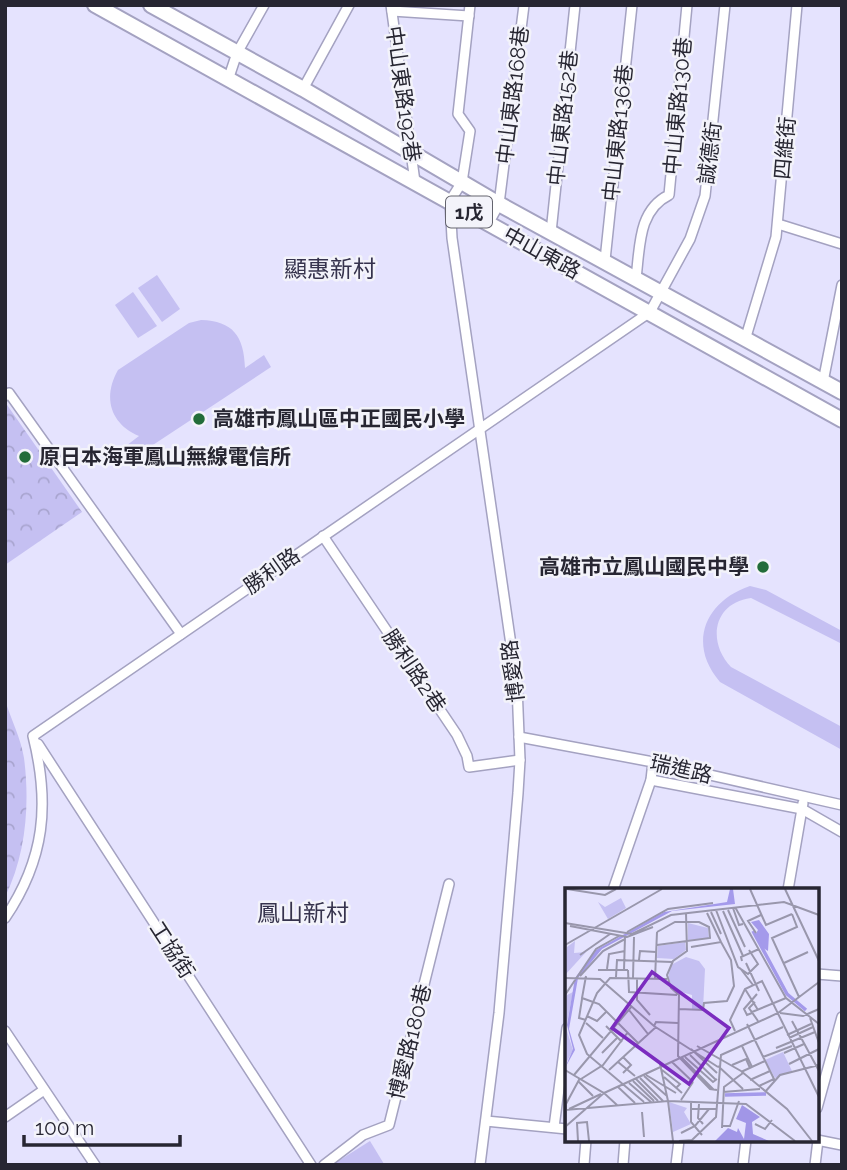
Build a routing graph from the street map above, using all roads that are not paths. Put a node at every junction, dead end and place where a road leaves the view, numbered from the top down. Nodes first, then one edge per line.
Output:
1 (95, 5) edge
2 (151, 5) edge
3 (264, 5) edge
4 (349, 5) edge
5 (524, 5) edge
6 (575, 5) edge
7 (632, 5) edge
8 (687, 5) edge
9 (725, 5) edge
10 (797, 5) edge
11 (391, 8) edge
12 (412, 9) edge
13 (469, 10) edge
14 (237, 53) junction
15 (228, 80) junction
16 (303, 89) junction
17 (411, 151) junction
18 (415, 182) junction
19 (462, 182) junction
20 (450, 201) junction
21 (499, 204) junction
22 (488, 223) junction
23 (778, 224) junction
24 (551, 232) junction
25 (842, 244) edge
26 (605, 260) junction
27 (636, 278) junction
28 (842, 285) edge
29 (662, 292) junction
30 (650, 312) junction
31 (745, 340) junction
32 (823, 382) junction
33 (842, 392) edge
34 (5, 396) edge
35 (842, 420) edge
36 (480, 432) junction
37 (323, 536) junction
38 (181, 634) junction
39 (33, 736) junction
40 (519, 737) junction
41 (520, 760) junction
42 (653, 762) junction
43 (651, 780) junction
44 (803, 798) junction
45 (842, 805) edge
46 (802, 809) junction
47 (842, 832) edge
48 (449, 884) dead end
49 (614, 888) edge
50 (788, 888) edge
51 (5, 918) edge
52 (819, 974) edge
53 (842, 976) edge
54 (842, 1017) edge
55 (5, 1031) edge
56 (565, 1043) edge
57 (44, 1090) junction
58 (819, 1101) edge
59 (5, 1117) edge
60 (486, 1121) junction
61 (554, 1128) junction
62 (565, 1129) edge
63 (819, 1140) edge
64 (586, 1142) edge
65 (625, 1142) edge
66 (679, 1142) edge
67 (746, 1142) edge
68 (817, 1142) edge
69 (842, 1145) edge
70 (95, 1165) edge
71 (311, 1165) edge
72 (324, 1165) edge
73 (480, 1165) edge
74 (584, 1165) edge
75 (623, 1165) edge
76 (676, 1165) edge
77 (743, 1165) edge
78 (815, 1165) edge

1 - 15 main road, 中山東路 / 1戊
2 - 14 main road, 中山東路 / 1戊
3 - 14 street
4 - 16 street
5 - 21 street, 中山東路168巷
6 - 24 street, 中山東路152巷
7 - 26 street, 中山東路136巷
8 - 27 street, 中山東路130巷
9 - 29 street, 誠德街
10 - 23 street, 四維街
11 - 12 street
11 - 17 street, 中山東路192巷
12 - 13 street
13 - 19 street
14 - 15 street
14 - 16 main road, 中山東路 / 1戊
15 - 18 main road, 中山東路 / 1戊
16 - 17 main road, 中山東路 / 1戊
17 - 18 street, 中山東路192巷
17 - 19 main road, 中山東路 / 1戊
18 - 20 main road, 中山東路 / 1戊
19 - 20 street
19 - 21 main road, 中山東路 / 1戊
20 - 22 main road, 中山東路 / 1戊
20 - 36 street, 博愛路
21 - 22 street, 中山東路168巷
21 - 24 main road, 中山東路 / 1戊
22 - 30 main road, 中山東路 / 1戊
23 - 25 street
23 - 31 street, 四維街
24 - 26 main road, 中山東路 / 1戊
26 - 27 main road, 中山東路 / 1戊
27 - 29 main road, 中山東路 / 1戊
28 - 32 street
29 - 30 street, 勝利路
29 - 31 main road, 中山東路 / 1戊
30 - 35 main road, 中山東路 / 1戊
30 - 36 street, 勝利路
31 - 32 main road, 中山東路 / 1戊
32 - 33 main road, 中山東路 / 1戊
34 - 38 street
36 - 37 street, 勝利路
36 - 40 street, 博愛路
37 - 38 street, 勝利路
37 - 41 street, 勝利路2巷
38 - 39 street, 勝利路
39 - 51 street
39 - 71 street, 工協街
40 - 41 street, 博愛路
40 - 42 street, 瑞進路
41 - 60 street, 博愛路
42 - 43 street
42 - 44 street, 瑞進路
43 - 46 street
43 - 49 street
44 - 45 street, 瑞進路
44 - 46 street
46 - 47 street
46 - 50 street
48 - 72 street, 博愛路180巷
52 - 53 street
54 - 58 street
55 - 57 street
56 - 61 street
57 - 59 street
57 - 70 street
60 - 61 street
60 - 73 street, 博愛路
61 - 62 street
63 - 69 street
64 - 74 street
65 - 75 street
66 - 76 street
67 - 77 street
68 - 78 street

